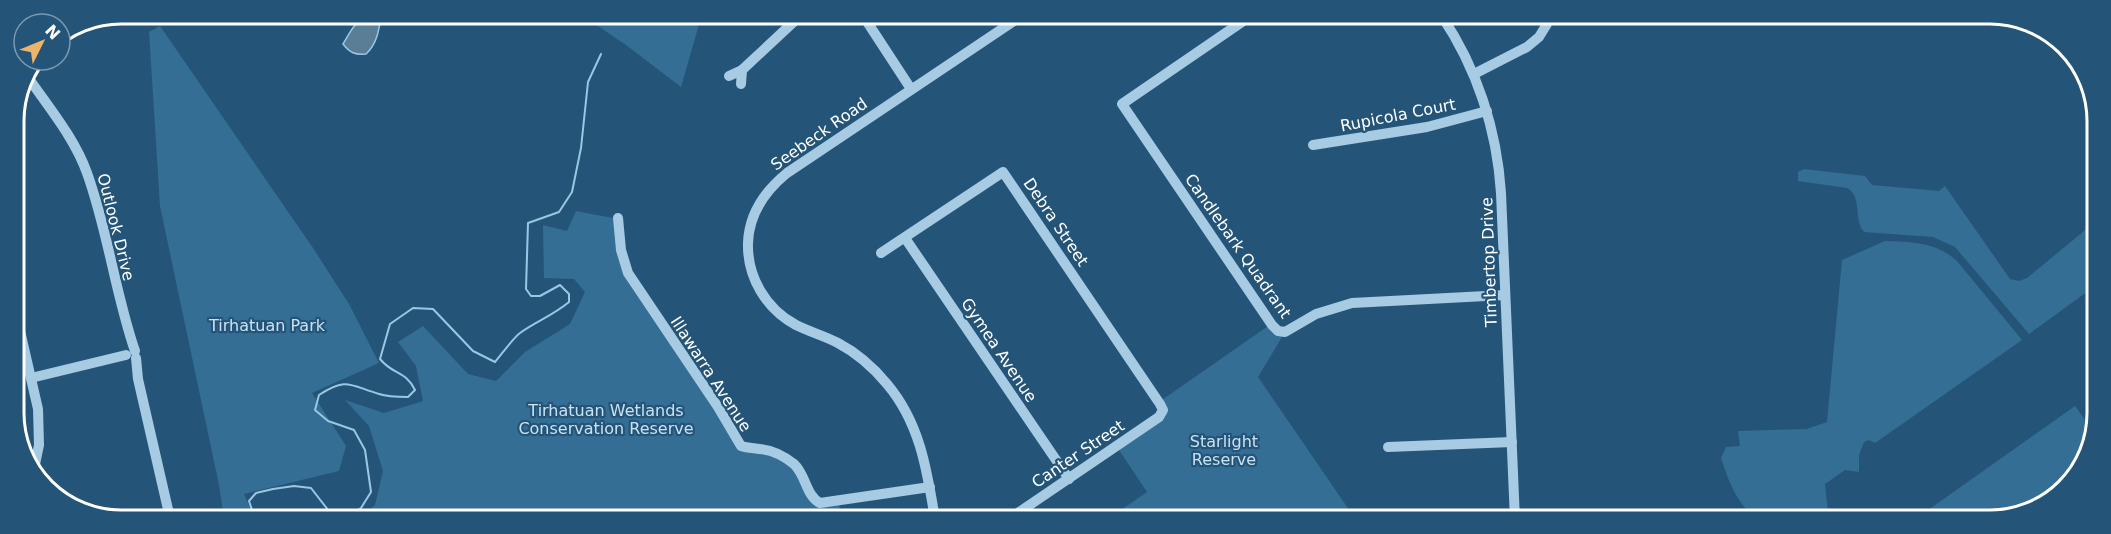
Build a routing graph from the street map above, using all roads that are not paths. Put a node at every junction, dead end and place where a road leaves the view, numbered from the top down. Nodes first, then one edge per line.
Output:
1 (791, 24) edge
2 (869, 24) edge
3 (1009, 24) edge
4 (1238, 24) edge
5 (1446, 24) edge
6 (1547, 24) dead end
7 (742, 70) junction
8 (1474, 74) junction
9 (729, 76) dead end
10 (32, 83) edge
11 (741, 84) dead end
12 (911, 89) junction
13 (1486, 111) junction
14 (1313, 145) dead end
15 (618, 218) dead end
16 (905, 238) junction
17 (881, 253) dead end
18 (1505, 295) junction
19 (24, 350) edge
20 (130, 356) junction
21 (27, 363) junction
22 (24, 364) edge
23 (31, 378) junction
24 (1162, 412) joint
25 (1512, 442) junction
26 (1388, 447) dead end
27 (36, 460) edge
28 (1069, 478) junction
29 (930, 487) junction
30 (168, 510) edge
31 (934, 510) edge
32 (1024, 510) edge
33 (1515, 510) edge

1 - 7 street
2 - 12 street
3 - 12 street, Seebeck Road
4 - 18 street, Candlebark Quadrant
5 - 8 street, Timbertop Drive
6 - 8 street
7 - 9 street
7 - 11 street
8 - 13 street, Timbertop Drive
10 - 20 street, Outlook Drive
12 - 29 street, Seebeck Road
13 - 14 street, Rupicola Court
13 - 18 street, Timbertop Drive
15 - 29 street, Illawarra Avenue
16 - 17 street, Debra Street
16 - 24 street, Debra Street
16 - 28 street, Gymea Avenue
18 - 25 street, Timbertop Drive
19 - 21 street
20 - 23 street
20 - 30 street, Outlook Drive
21 - 22 street
21 - 23 street
23 - 27 street
24 - 28 street, Canter Street
25 - 26 street
25 - 33 street, Timbertop Drive
28 - 32 street, Canter Street
29 - 31 street, Seebeck Road

